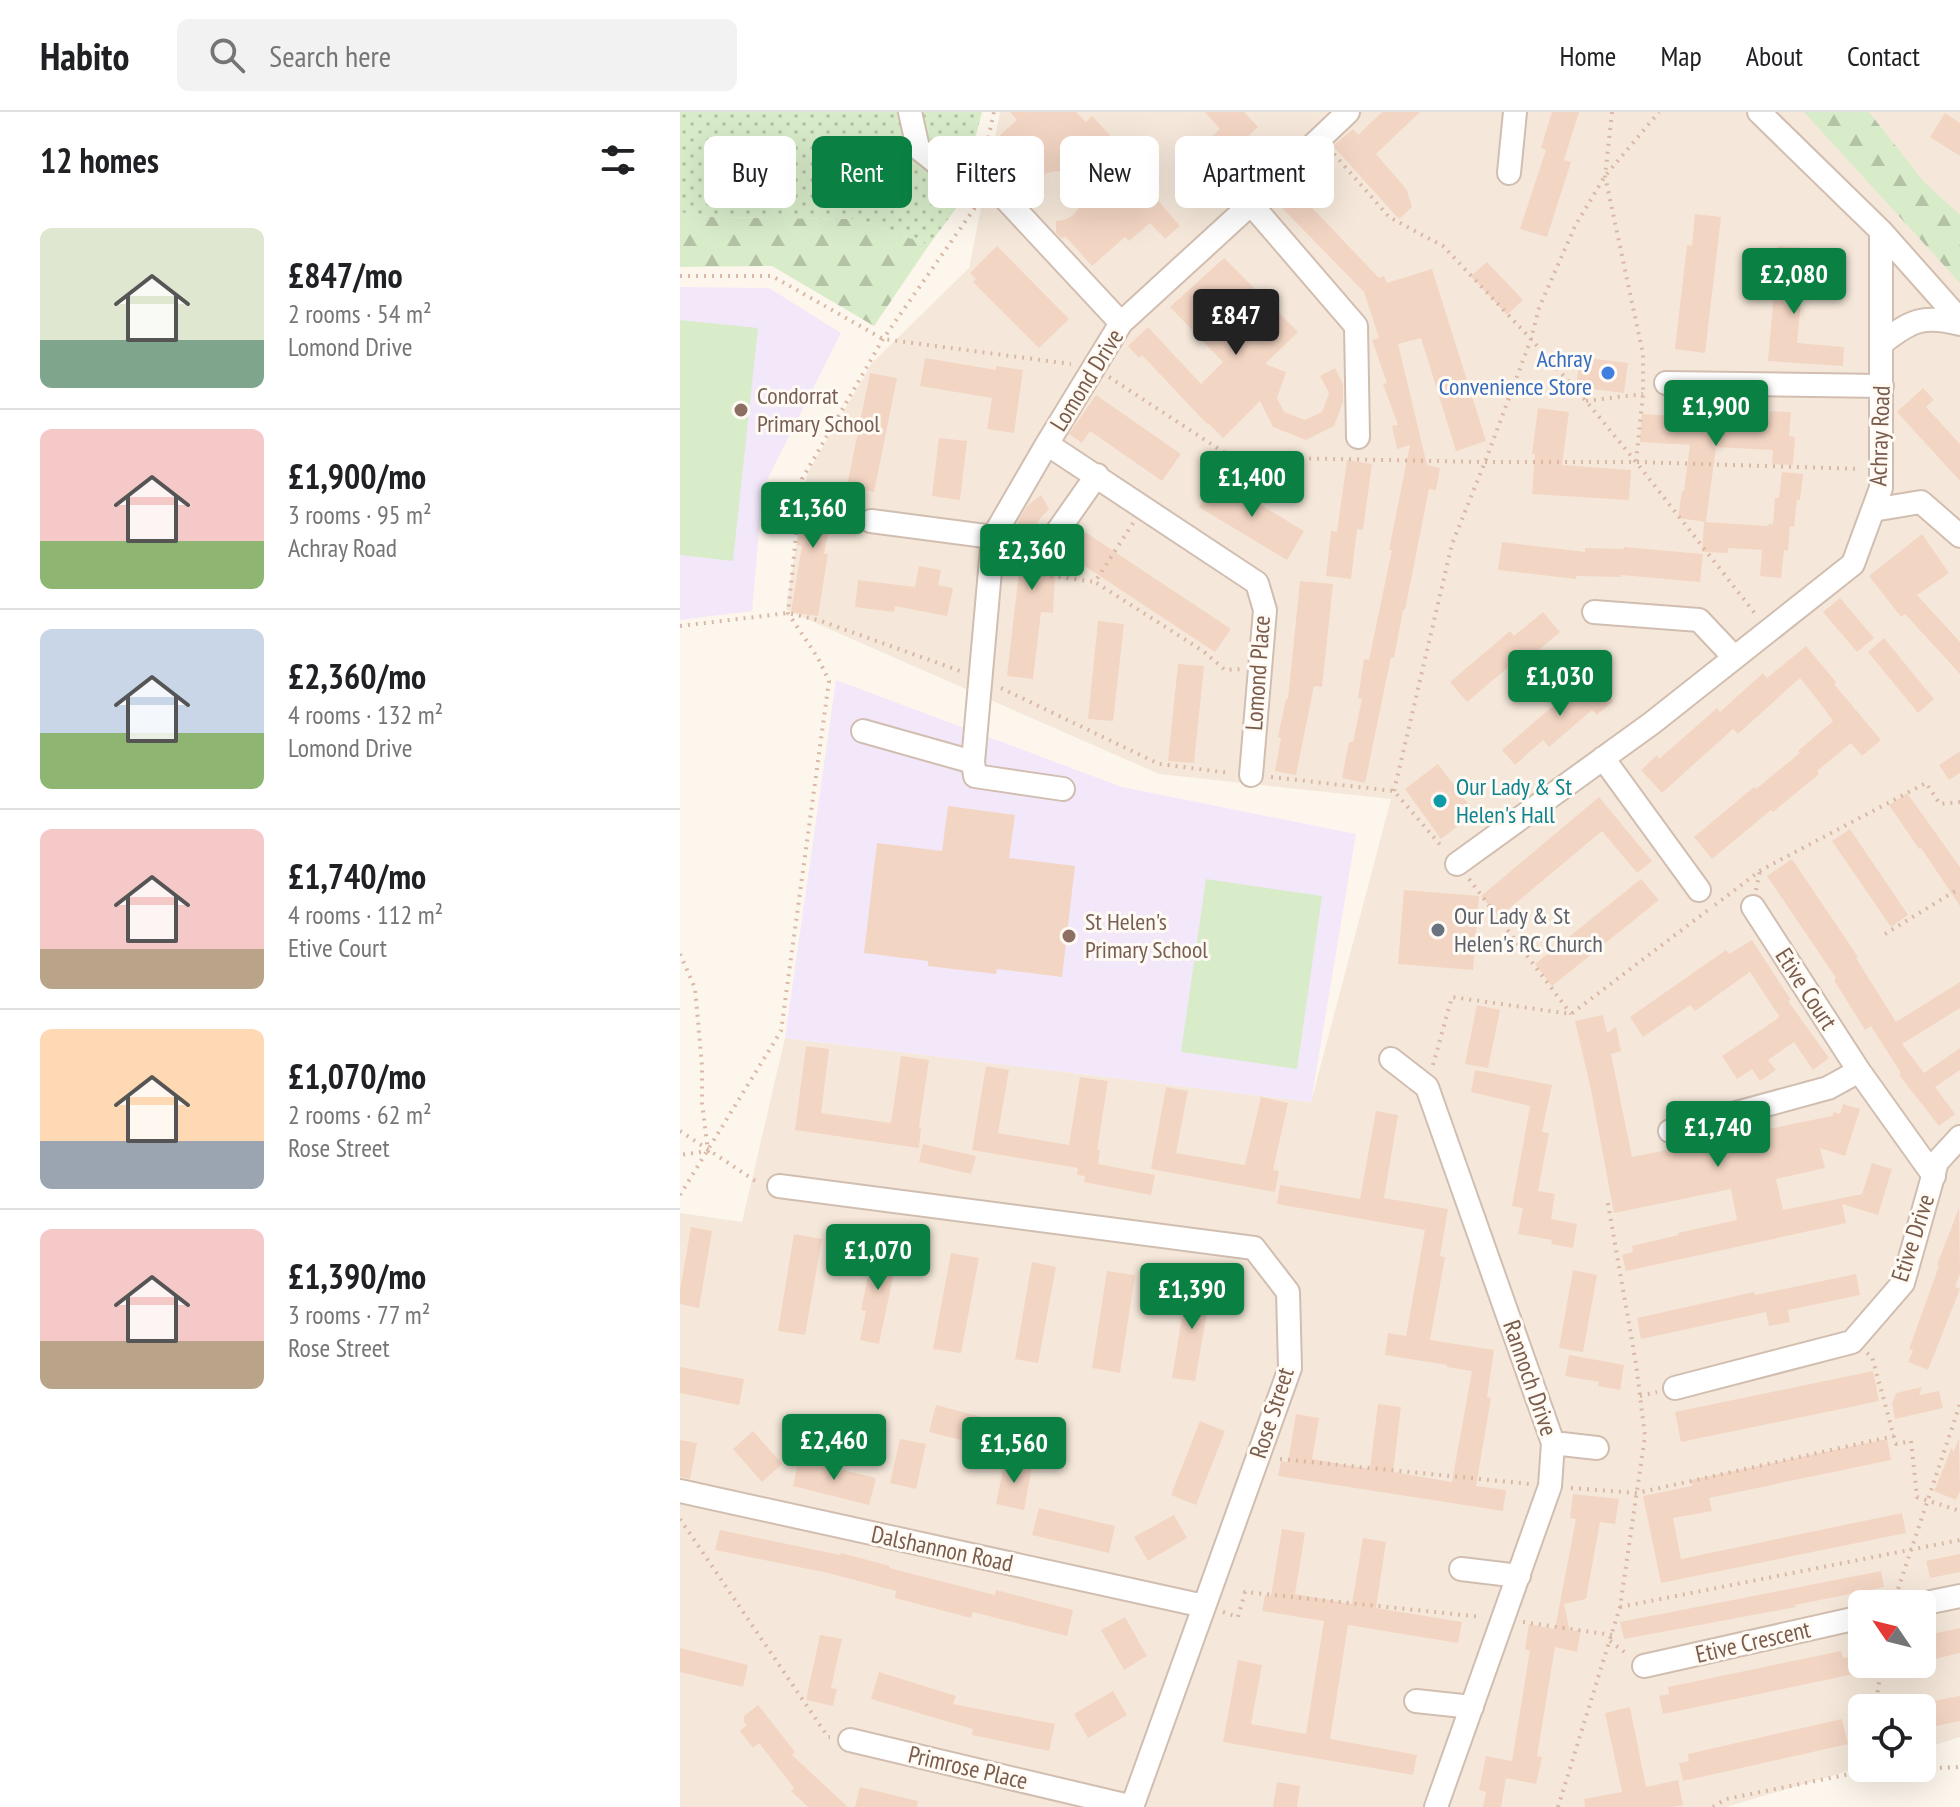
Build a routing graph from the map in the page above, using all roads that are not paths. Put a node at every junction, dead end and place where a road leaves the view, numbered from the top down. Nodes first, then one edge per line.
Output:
1 (910, 112) edge
2 (1515, 112) edge
3 (1759, 112) edge
4 (1344, 114) edge
5 (1322, 136) edge
6 (1509, 173) dead end
7 (1247, 208) edge
8 (1254, 208) edge
9 (1881, 231) junction
10 (1960, 322) edge
11 (1121, 323) junction
12 (1881, 344) junction
13 (1666, 383) road end
14 (1882, 386) junction
15 (1358, 437) dead end
16 (1047, 444) junction
17 (1097, 475) junction
18 (1873, 510) junction
19 (871, 521) dead end
20 (1057, 532) dead end
21 (1960, 536) edge
22 (993, 537) junction
23 (1594, 612) dead end
24 (1734, 657) junction
25 (863, 731) dead end
26 (1603, 758) junction
27 (1251, 775) road end
28 (974, 778) junction
29 (1063, 789) dead end
30 (1457, 864) road end
31 (1699, 890) dead end
32 (1753, 907) dead end
33 (1391, 1059) dead end
34 (1859, 1071) junction
35 (1670, 1131) dead end
36 (1960, 1137) edge
37 (1934, 1176) junction
38 (779, 1186) road end
39 (1675, 1388) dead end
40 (1553, 1443) junction
41 (1597, 1448) dead end
42 (680, 1491) edge
43 (1461, 1569) dead end
44 (1519, 1576) junction
45 (1960, 1596) edge
46 (1936, 1601) edge
47 (1204, 1606) junction
48 (1848, 1620) edge
49 (1644, 1666) dead end
50 (1416, 1701) dead end
51 (1472, 1707) junction
52 (850, 1740) road end
53 (1132, 1807) edge
54 (1436, 1807) edge

1 - 11 street
2 - 6 street
3 - 9 street
4 - 5 street, Lomond Drive
7 - 11 street, Lomond Drive
8 - 15 street
9 - 10 street
9 - 12 street, Achray Road
10 - 12 street
11 - 16 street, Lomond Drive
12 - 14 street, Achray Road
13 - 14 street
14 - 18 street, Achray Road
16 - 17 street, Lomond Place
16 - 22 street, Lomond Drive
17 - 20 street
17 - 27 street, Lomond Place
18 - 21 street
18 - 24 street, Achray Road
19 - 22 street
22 - 28 street, Lomond Drive
23 - 24 street
24 - 26 street, Achray Road
25 - 28 street
26 - 30 street, Achray Road
26 - 31 street
28 - 29 street
32 - 34 street, Etive Court
33 - 40 street, Rannoch Drive
34 - 35 street
34 - 37 street, Etive Court
36 - 37 street, Etive Drive
37 - 39 street, Etive Drive
38 - 47 street, Rose Street
40 - 41 street
40 - 44 street, Rannoch Drive
42 - 47 street, Dalshannon Road
43 - 44 street
44 - 51 street, Rannoch Drive
45 - 46 street
47 - 53 street, Rose Street
48 - 49 street, Etive Crescent
50 - 51 street
51 - 54 street, Rannoch Drive
52 - 53 street, Primrose Place

